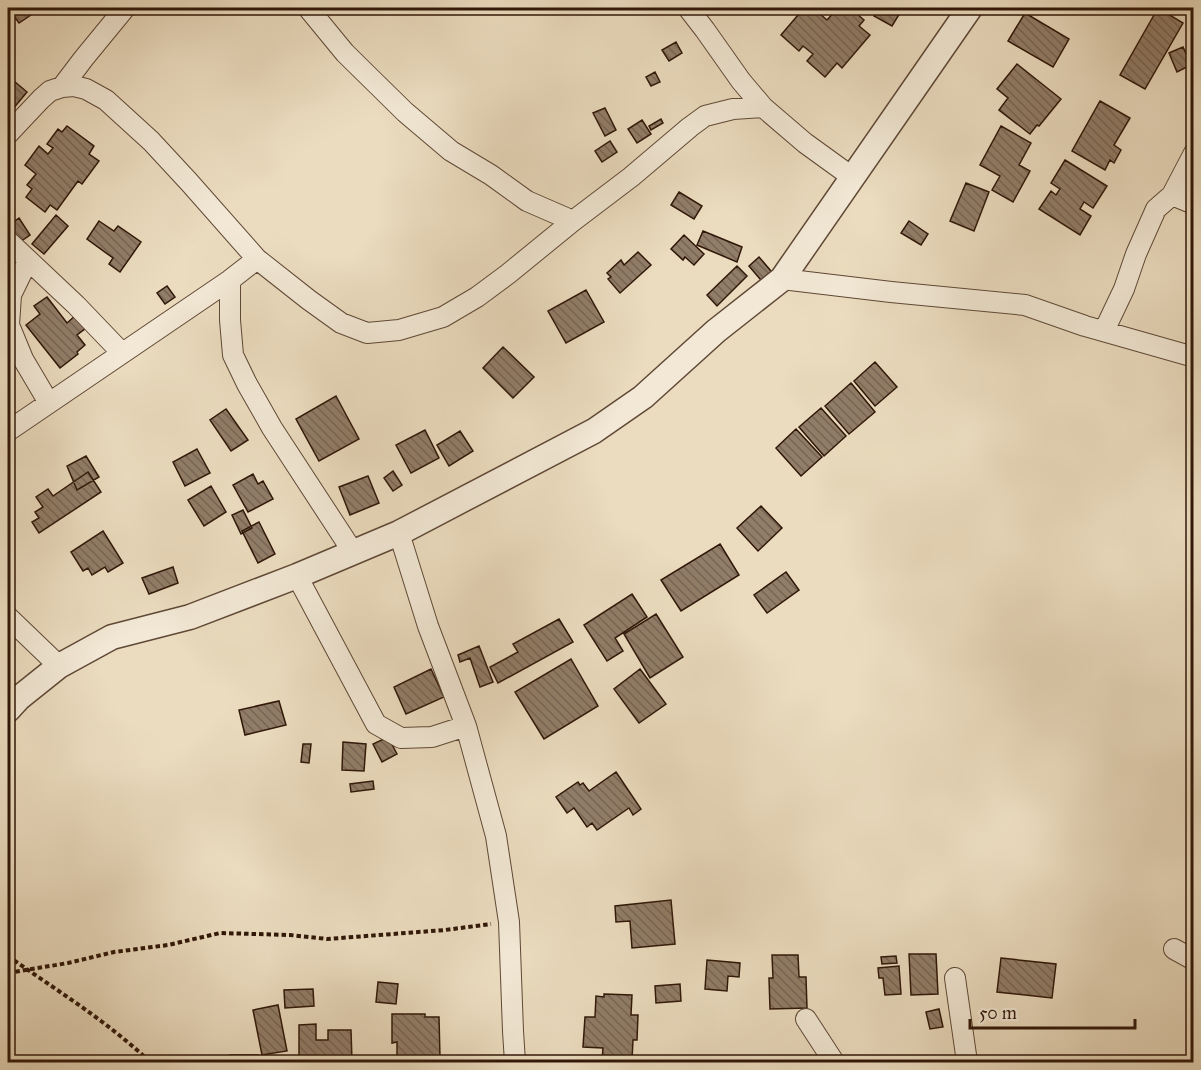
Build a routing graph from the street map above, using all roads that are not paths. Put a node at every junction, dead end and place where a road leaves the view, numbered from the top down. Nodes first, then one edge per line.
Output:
1 (125, 8) edge
2 (308, 8) edge
3 (688, 8) edge
4 (970, 8) edge
5 (62, 87) junction
6 (763, 107) junction
7 (8, 134) edge
8 (1194, 153) edge
9 (852, 177) junction
10 (1172, 195) junction
11 (1194, 204) edge
12 (573, 221) junction
13 (8, 241) edge
14 (257, 259) junction
15 (28, 261) junction
16 (782, 279) junction
17 (230, 280) junction
18 (1104, 331) junction
19 (122, 353) junction
20 (1194, 357) edge
21 (48, 403) junction
22 (8, 431) edge
23 (399, 533) junction
24 (353, 552) junction
25 (297, 576) junction
26 (8, 617) edge
27 (58, 666) junction
28 (8, 710) edge
29 (466, 726) junction
30 (1174, 949) dead end
31 (1194, 960) edge
32 (955, 978) dead end
33 (806, 1019) dead end
34 (515, 1062) edge
35 (834, 1062) edge
36 (967, 1062) edge

1 - 5 street
2 - 12 street
3 - 6 street
4 - 9 street
5 - 7 street
5 - 14 street
6 - 9 street
6 - 12 street
8 - 10 street
9 - 16 street
10 - 11 street
10 - 18 street
12 - 14 street
13 - 15 street
14 - 17 street
15 - 19 street
15 - 21 street
16 - 18 street
16 - 23 street
17 - 19 street
17 - 24 street
18 - 20 street
19 - 21 street
21 - 22 street
23 - 24 street
23 - 29 street
24 - 25 street
25 - 27 street
25 - 29 street
26 - 27 street
27 - 28 street
29 - 34 street
30 - 31 street
32 - 36 street
33 - 35 street

